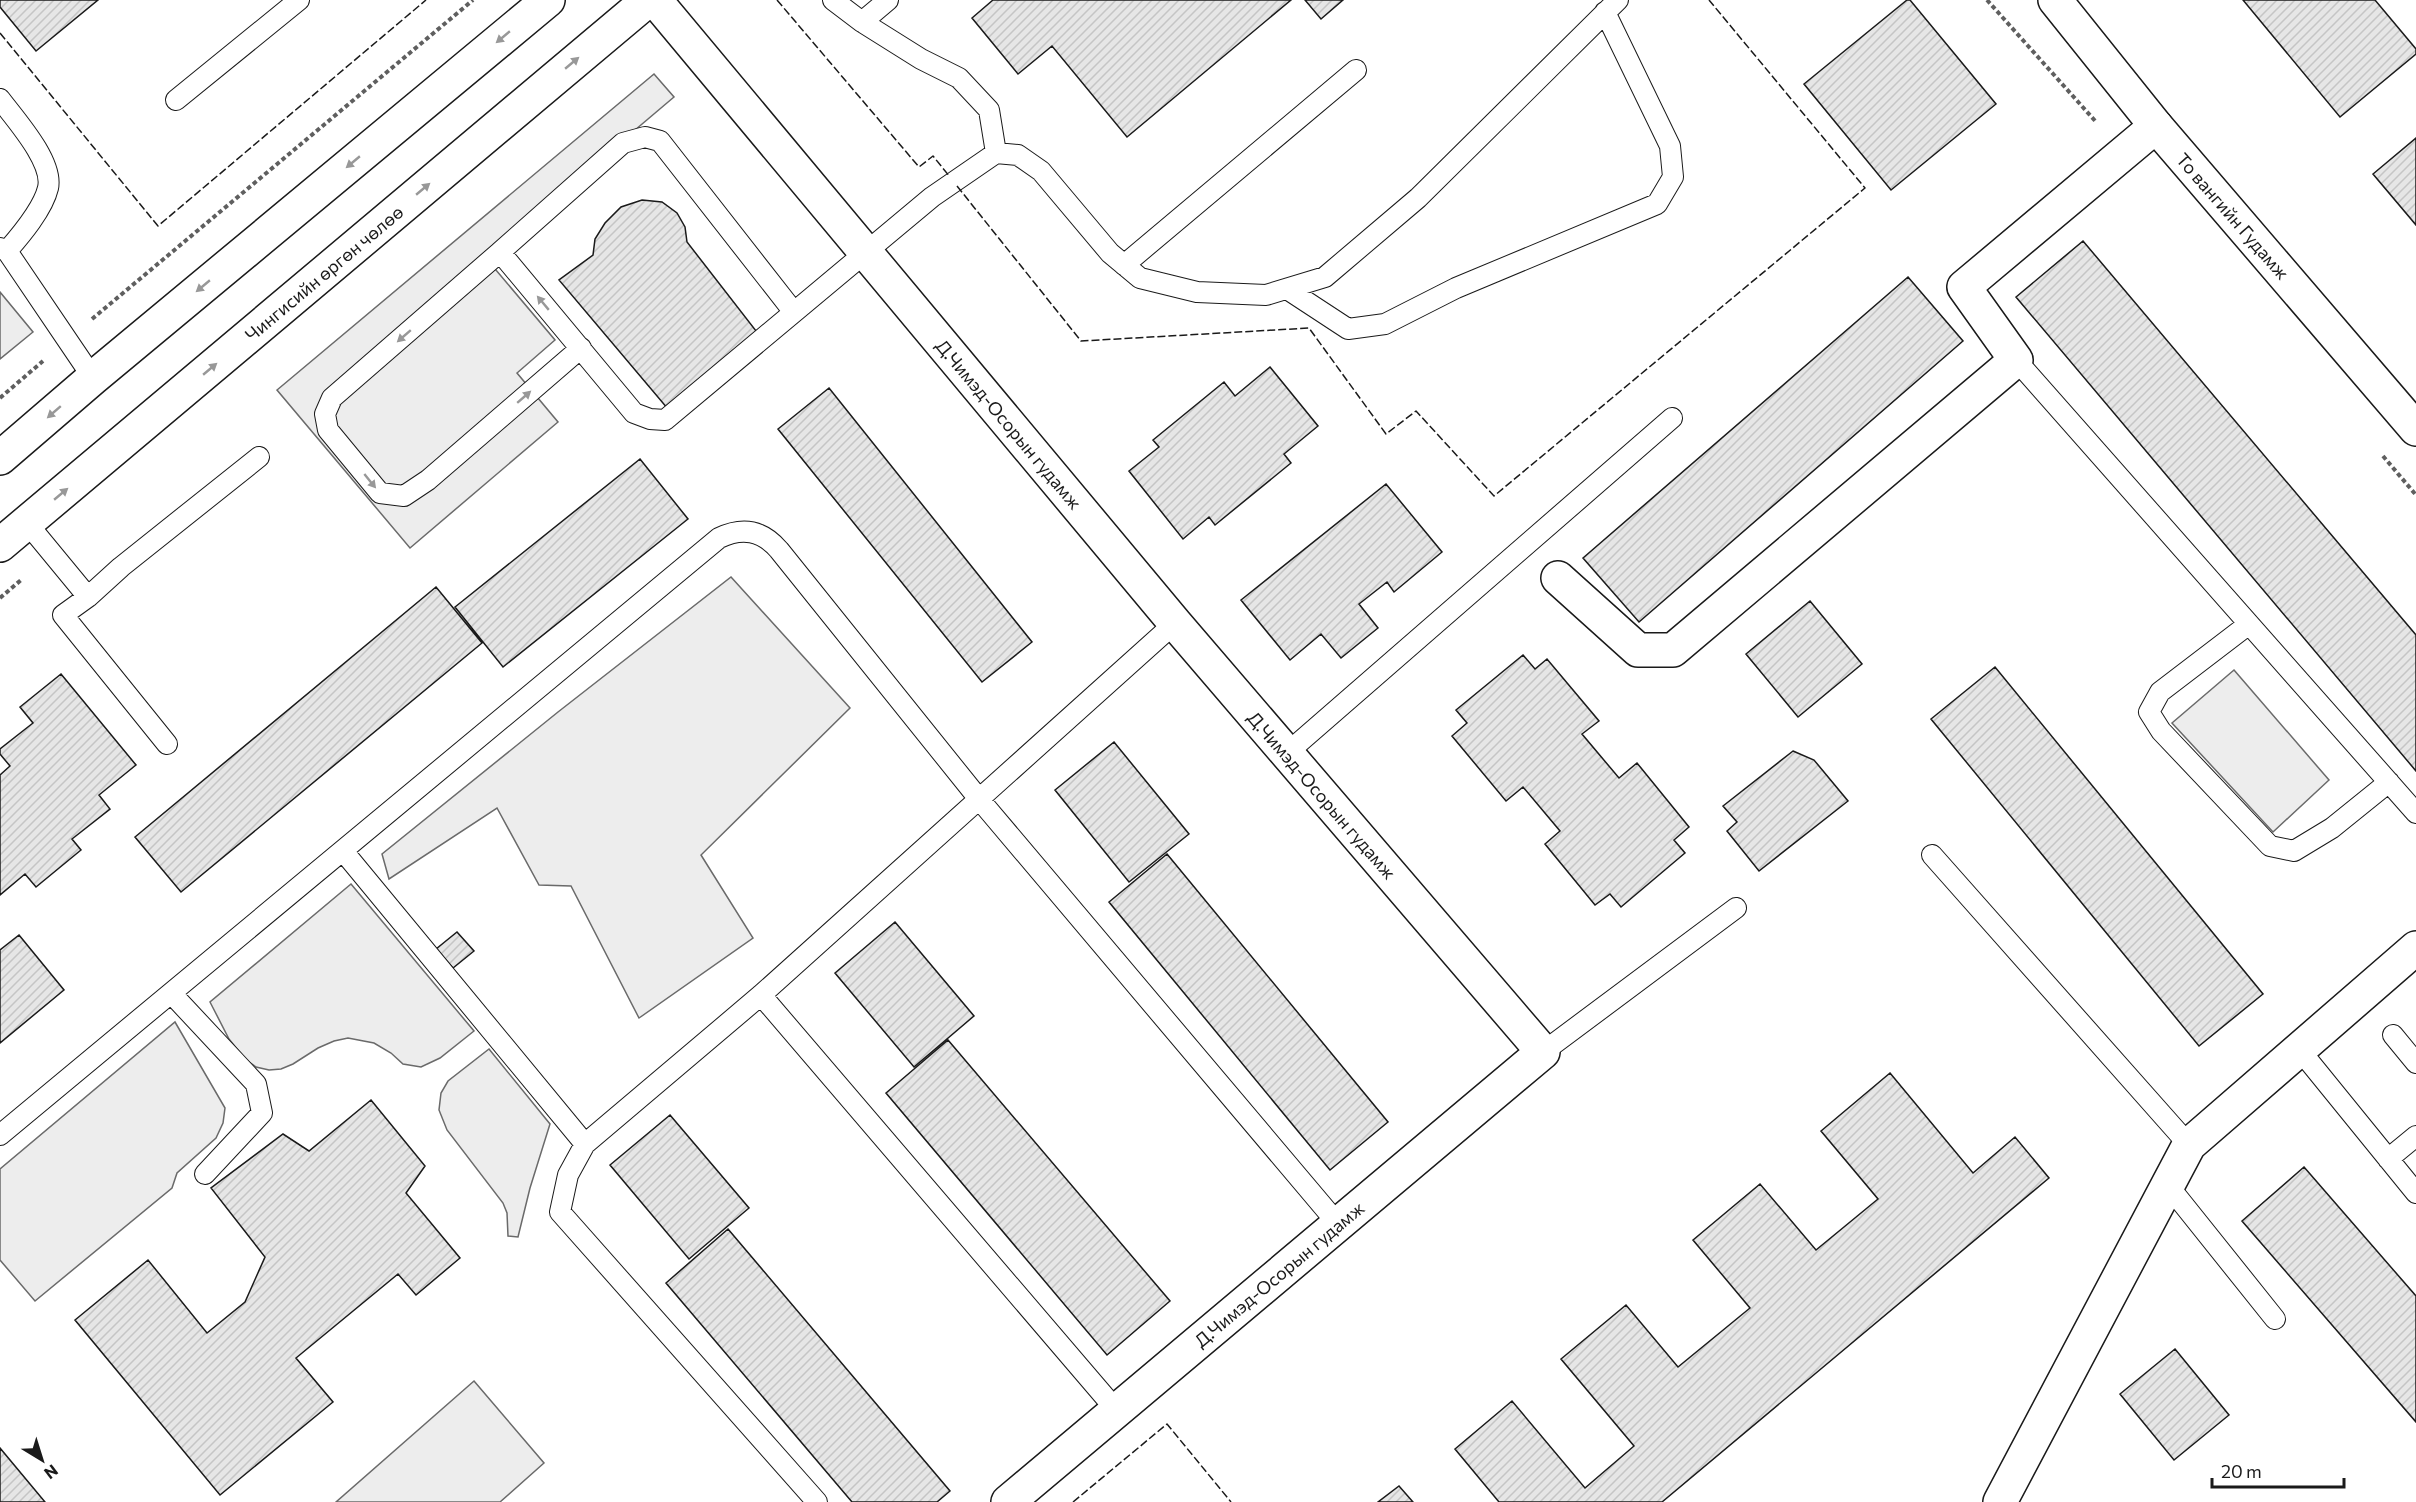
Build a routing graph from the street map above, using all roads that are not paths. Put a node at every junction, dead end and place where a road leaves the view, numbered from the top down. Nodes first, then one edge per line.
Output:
1 (299, 0) edge
2 (548, 0) edge
3 (648, 0) edge
4 (655, 0) edge
5 (833, 0) edge
6 (888, 0) edge
7 (2055, 0) edge
8 (1611, 6) edge
9 (862, 22) junction
10 (1356, 70) dead end
11 (0, 99) edge
12 (176, 100) dead end
13 (2156, 126) junction
14 (996, 153) junction
15 (4, 250) edge
16 (865, 251) junction
17 (500, 252) junction
18 (1124, 265) junction
19 (1287, 289) junction
20 (794, 311) junction
21 (581, 348) junction
22 (2016, 360) junction
23 (93, 378) junction
24 (1672, 418) dead end
25 (2416, 429) edge
26 (259, 457) dead end
27 (0, 458) edge
28 (27, 523) junction
29 (0, 545) edge
30 (1558, 578) dead end
31 (88, 597) junction
32 (1175, 623) junction
33 (2249, 624) junction
34 (167, 744) dead end
35 (1287, 753) junction
36 (2389, 782) junction
37 (979, 799) junction
38 (2416, 813) edge
39 (343, 850) junction
40 (1932, 855) dead end
41 (1736, 908) dead end
42 (2416, 948) edge
43 (171, 993) junction
44 (760, 995) junction
45 (2393, 1035) dead end
46 (2299, 1048) junction
47 (1543, 1052) junction
48 (2416, 1063) edge
49 (0, 1135) edge
50 (2416, 1136) edge
51 (585, 1144) junction
52 (2189, 1146) junction
53 (2388, 1160) junction
54 (205, 1174) dead end
55 (2167, 1184) junction
56 (2416, 1193) edge
57 (1338, 1224) junction
58 (2275, 1319) dead end
59 (1117, 1410) junction
60 (817, 1502) edge
61 (1008, 1502) edge
62 (2000, 1502) edge

1 - 12 lane
2 -> 23 main road
28 -> 3 main road, Чингисийн өргөн чөлөө
4 - 16 main road, Д.Чимэд-Осорын гудамж
5 - 9 lane
6 - 9 lane
7 - 13 main road, То вангийн Гудамж
8 - 19 lane
8 - 19 lane
9 - 14 lane
10 - 18 lane
11 - 15 lane
13 - 22 main road
13 - 25 main road, То вангийн Гудамж
14 - 16 lane
14 - 18 lane
15 - 23 lane
16 - 20 lane
16 - 32 main road, Д.Чимэд-Осорын гудамж
17 - 20 lane
21 -> 17 lane
17 -> 21 lane
18 - 19 lane
20 - 21 lane
22 - 30 main road
22 - 33 lane
23 -> 27 main road
24 - 35 lane
26 - 31 lane
28 - 29 main road, Чингисийн өргөн чөлөө
28 - 31 lane
31 - 34 lane
32 - 35 main road, Д.Чимэд-Осорын гудамж
32 - 37 lane
33 - 36 lane
33 - 36 lane
35 - 47 main road, Д.Чимэд-Осорын гудамж
36 - 38 lane
37 - 39 lane
37 - 44 lane
37 - 57 lane
39 - 43 lane
39 - 51 lane
40 - 52 lane
41 - 47 lane
42 - 46 main road
43 - 49 lane
43 - 54 lane
44 - 51 lane
44 - 59 lane
45 - 48 lane
46 - 52 main road
46 - 53 lane
47 - 57 main road, Д.Чимэд-Осорын гудамж
50 - 53 lane
51 - 60 lane
52 - 55 main road
53 - 56 lane
55 - 58 lane
55 - 62 main road
57 - 59 main road, Д.Чимэд-Осорын гудамж
59 - 61 main road, Д.Чимэд-Осорын гудамж

